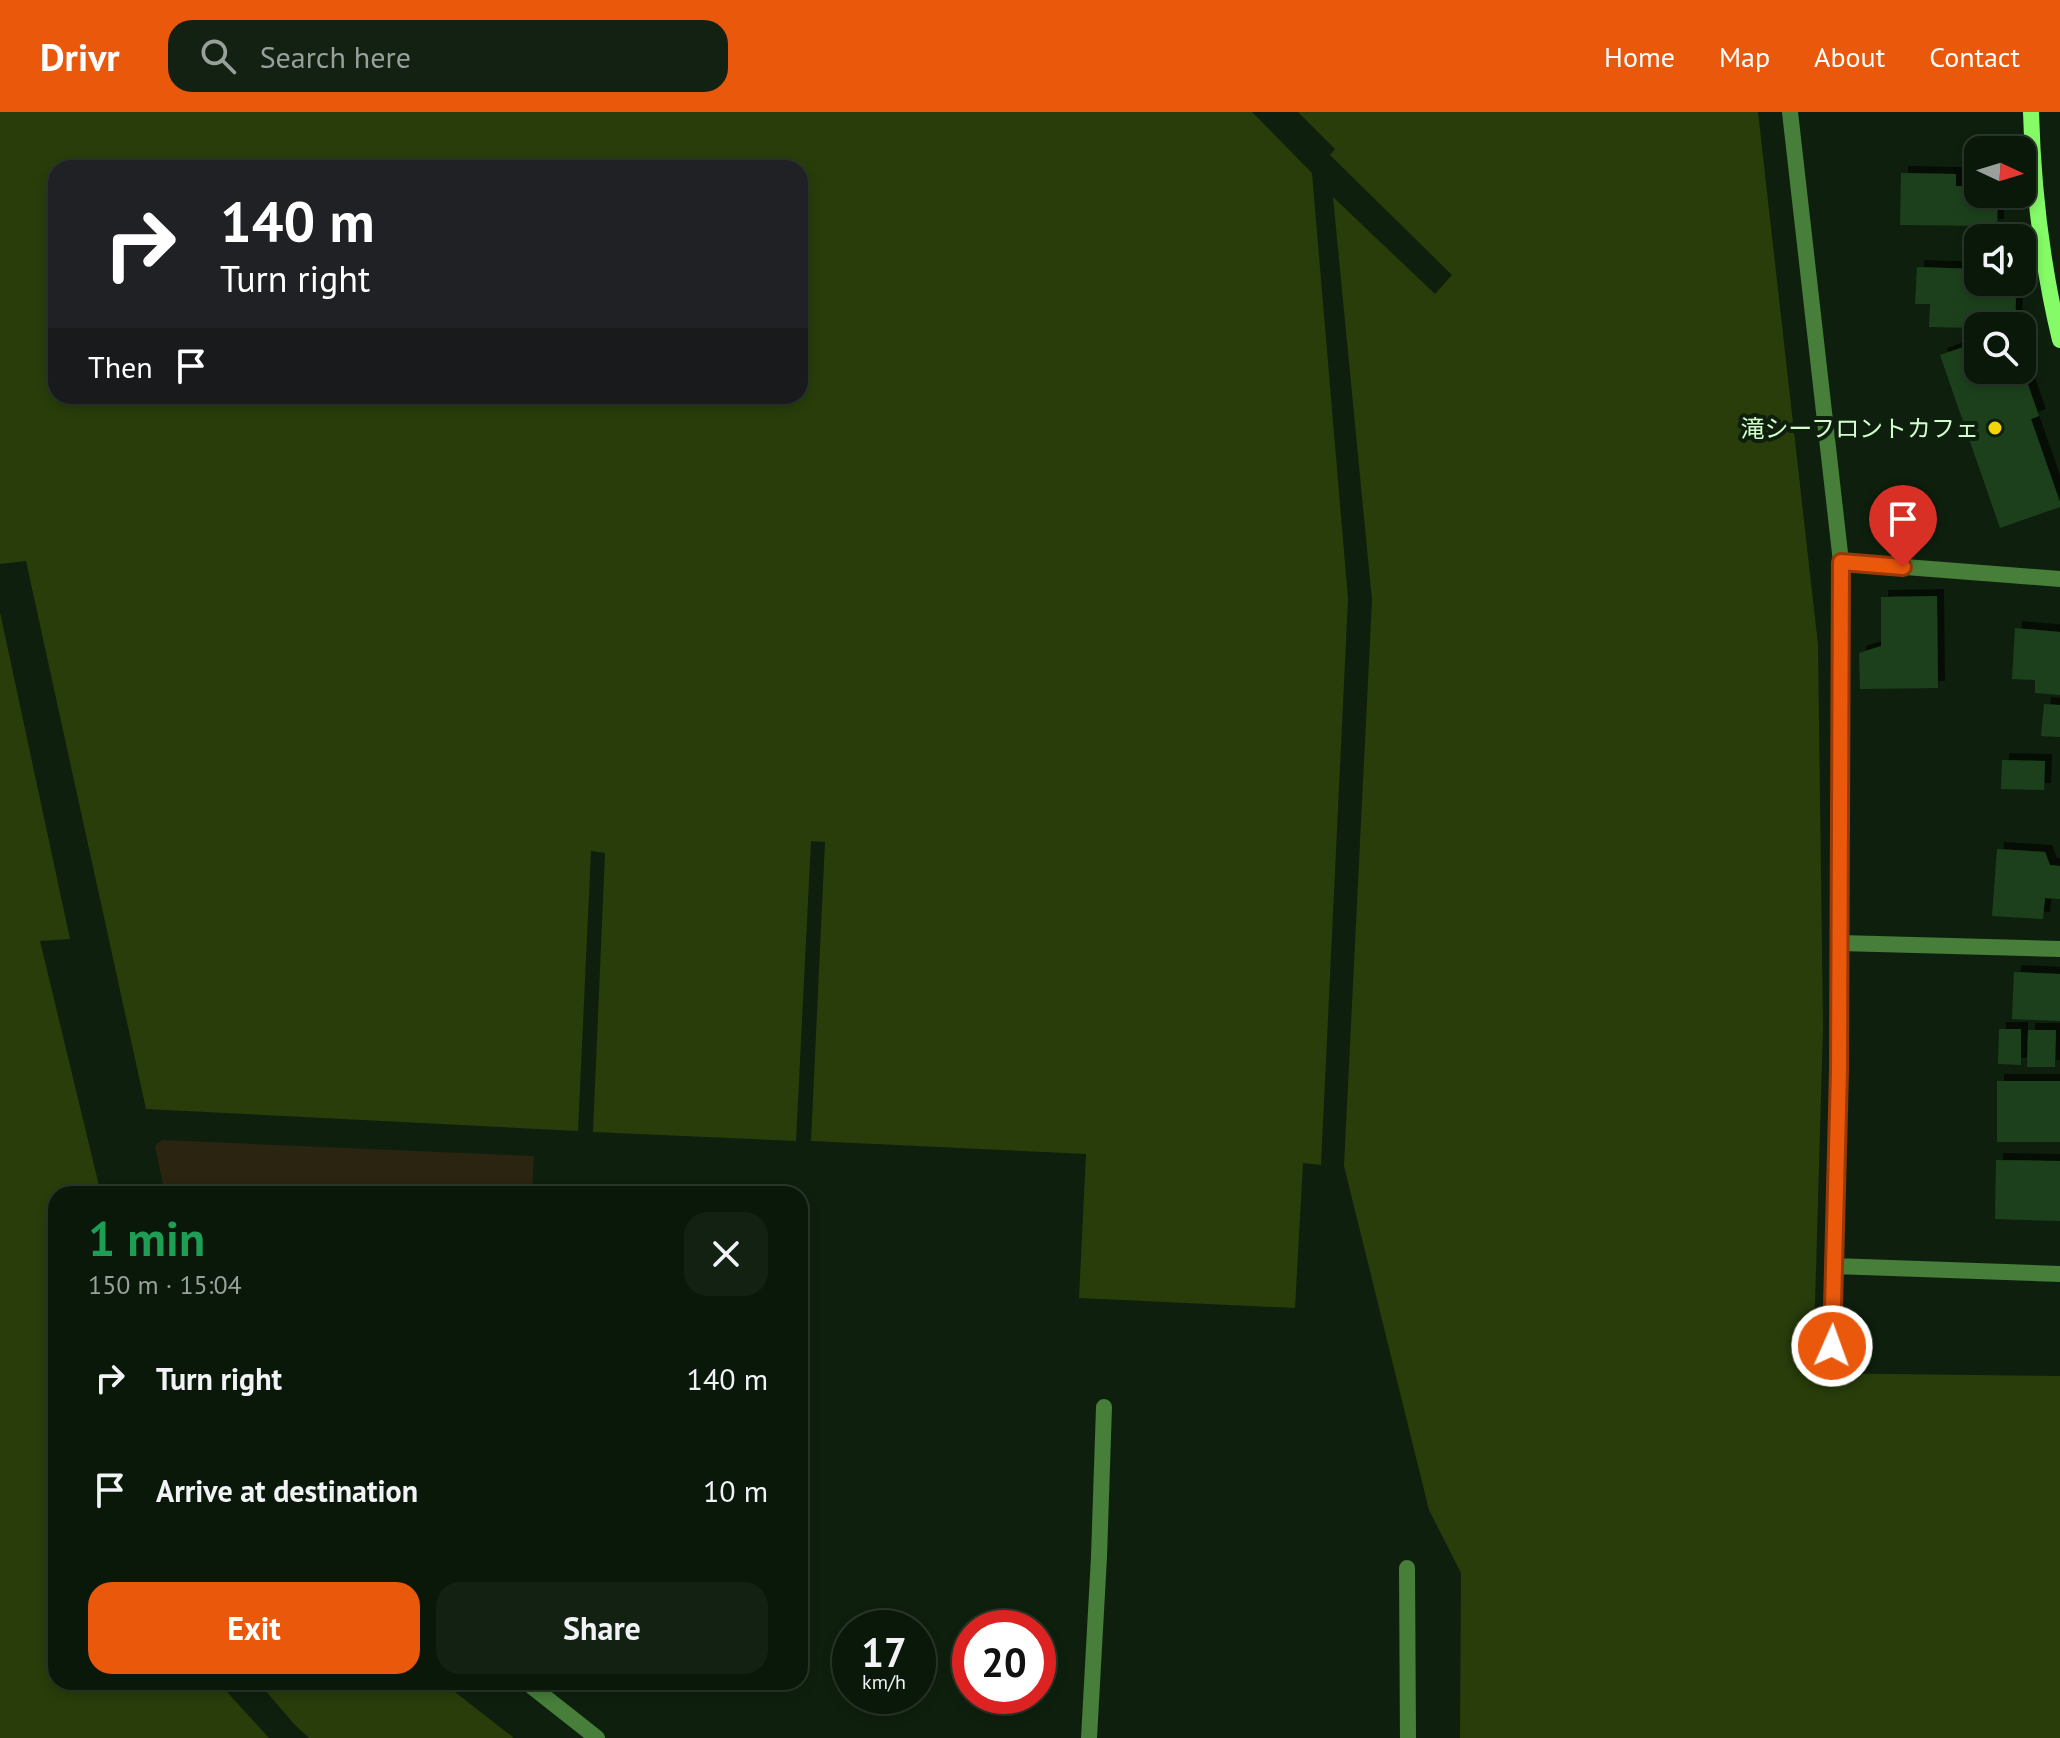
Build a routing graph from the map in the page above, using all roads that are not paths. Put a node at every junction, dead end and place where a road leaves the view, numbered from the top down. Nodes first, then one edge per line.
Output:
1 (1790, 112) edge
2 (2031, 112) edge
3 (2060, 340) edge
4 (1841, 562) junction
5 (2060, 579) edge
6 (1840, 943) junction
7 (2060, 949) edge
8 (1834, 1266) junction
9 (2060, 1274) edge
10 (1832, 1346) dead end
11 (1104, 1407) dead end
12 (1407, 1568) dead end
13 (536, 1690) edge
14 (597, 1738) edge
15 (1089, 1738) edge
16 (1408, 1738) edge

1 - 4 street
2 - 3 main road
4 - 5 street
4 - 6 street
6 - 7 street
6 - 8 street
8 - 9 street
8 - 10 street
11 - 15 street
12 - 16 street
13 - 14 street

